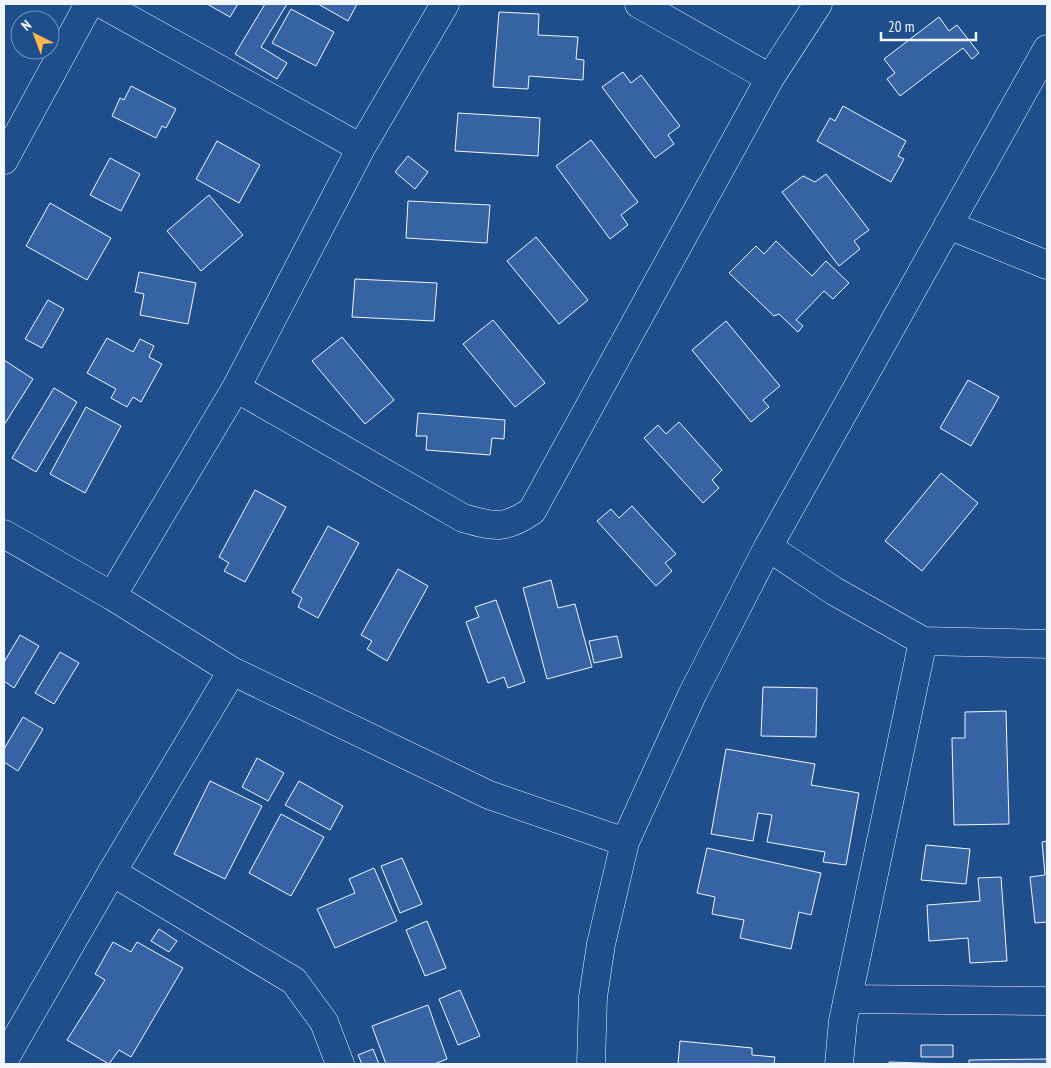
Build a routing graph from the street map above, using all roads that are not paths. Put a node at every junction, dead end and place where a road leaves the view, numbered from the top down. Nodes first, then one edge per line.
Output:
1 (89, 4) edge
2 (102, 4) edge
3 (445, 4) edge
4 (639, 4) edge
5 (818, 4) edge
6 (1047, 49) edge
7 (770, 78) junction
8 (361, 148) junction
9 (4, 160) edge
10 (948, 225) junction
11 (1047, 265) edge
12 (236, 388) junction
13 (4, 534) edge
14 (768, 547) junction
15 (112, 596) junction
16 (923, 641) junction
17 (1047, 644) edge
18 (232, 671) junction
19 (625, 842) junction
20 (112, 872) junction
21 (848, 999) junction
22 (1047, 1001) edge
23 (4, 1060) edge
24 (340, 1064) edge
25 (591, 1064) edge
26 (838, 1064) edge

1 - 9 street
2 - 8 street
3 - 8 street
4 - 7 street
5 - 7 street
6 - 10 street
7 - 12 street
8 - 12 street
10 - 11 street
10 - 14 street
12 - 15 street
13 - 15 street
14 - 16 street
14 - 19 street
15 - 18 street
16 - 17 street
16 - 21 street
18 - 19 street
18 - 20 street
19 - 25 street
20 - 23 street
20 - 24 street
21 - 22 street
21 - 26 street

